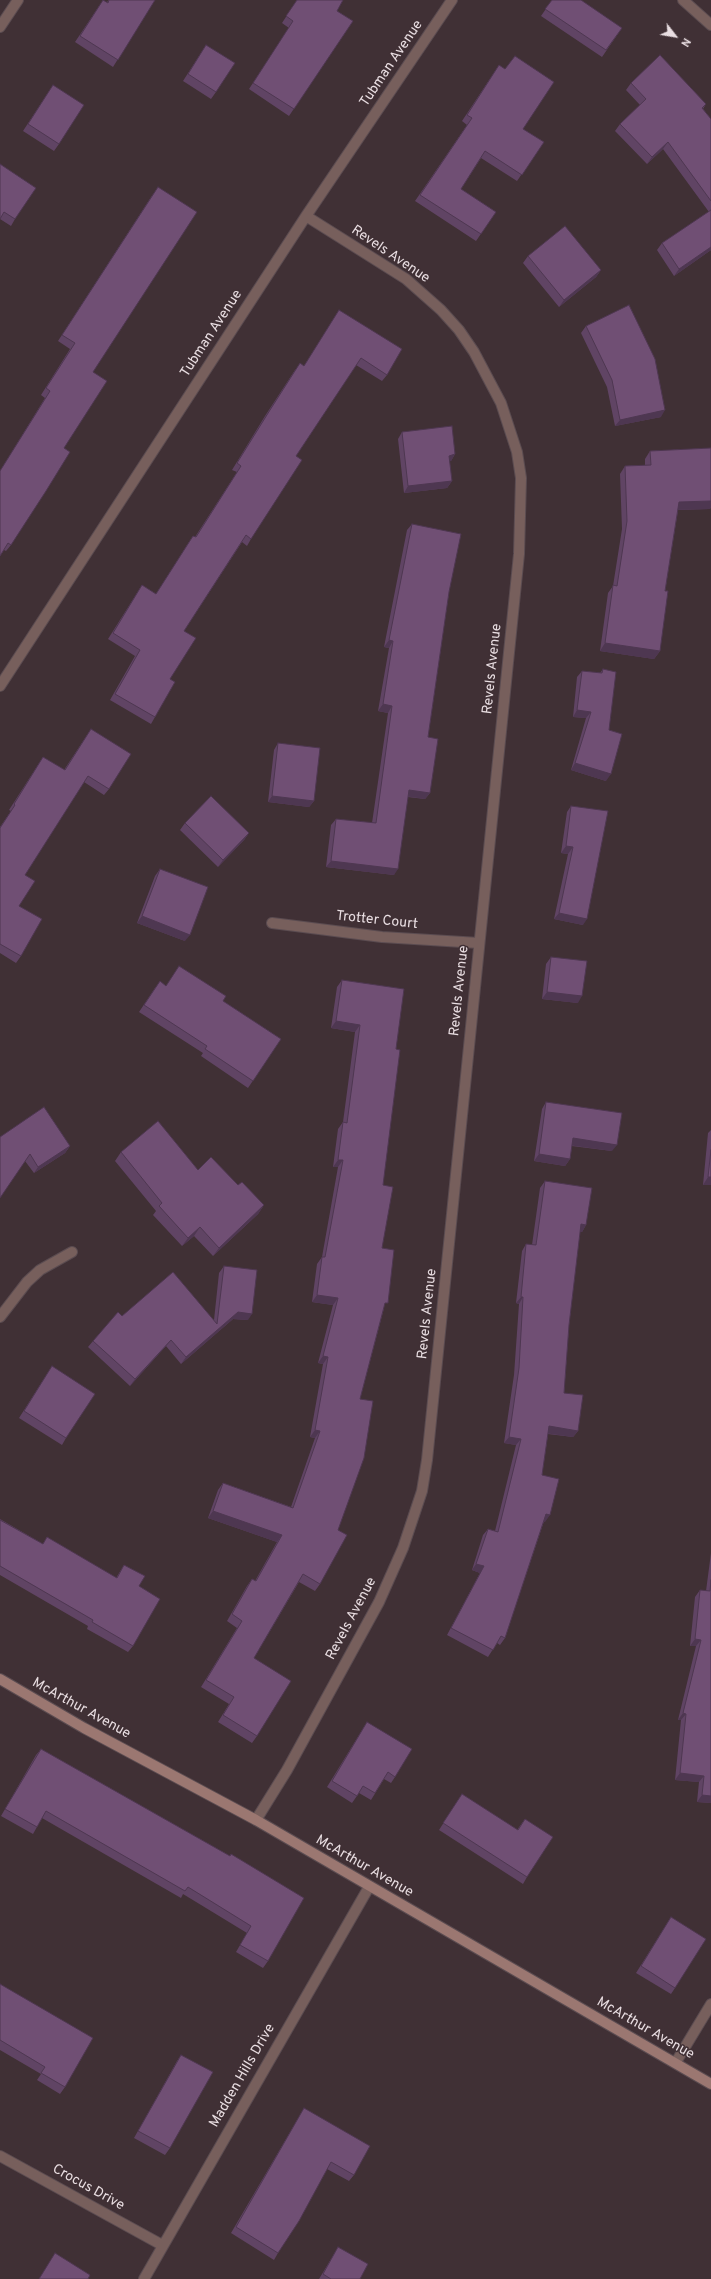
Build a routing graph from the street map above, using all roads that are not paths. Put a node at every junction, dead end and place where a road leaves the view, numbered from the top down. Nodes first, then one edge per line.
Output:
1 (18, 0) edge
2 (452, 0) edge
3 (683, 0) edge
4 (711, 24) edge
5 (0, 27) edge
6 (306, 216) junction
7 (0, 686) edge
8 (272, 923) dead end
9 (479, 943) junction
10 (72, 1252) dead end
11 (0, 1317) edge
12 (0, 1679) edge
13 (256, 1820) junction
14 (369, 1887) junction
15 (711, 2004) edge
16 (676, 2062) junction
17 (711, 2084) edge
18 (0, 2156) edge
19 (162, 2245) junction
20 (144, 2279) edge

1 - 5 street
2 - 6 street, Tubman Avenue
3 - 4 street
6 - 7 street, Tubman Avenue
6 - 9 street, Revels Avenue
8 - 9 street, Trotter Court
9 - 13 street, Revels Avenue
10 - 11 street
12 - 13 street, McArthur Avenue
13 - 14 street, McArthur Avenue
14 - 16 street, McArthur Avenue
14 - 19 street, Madden Hills Drive
15 - 16 street
16 - 17 street, McArthur Avenue
18 - 19 street, Crocus Drive
19 - 20 street, Madden Hills Drive

